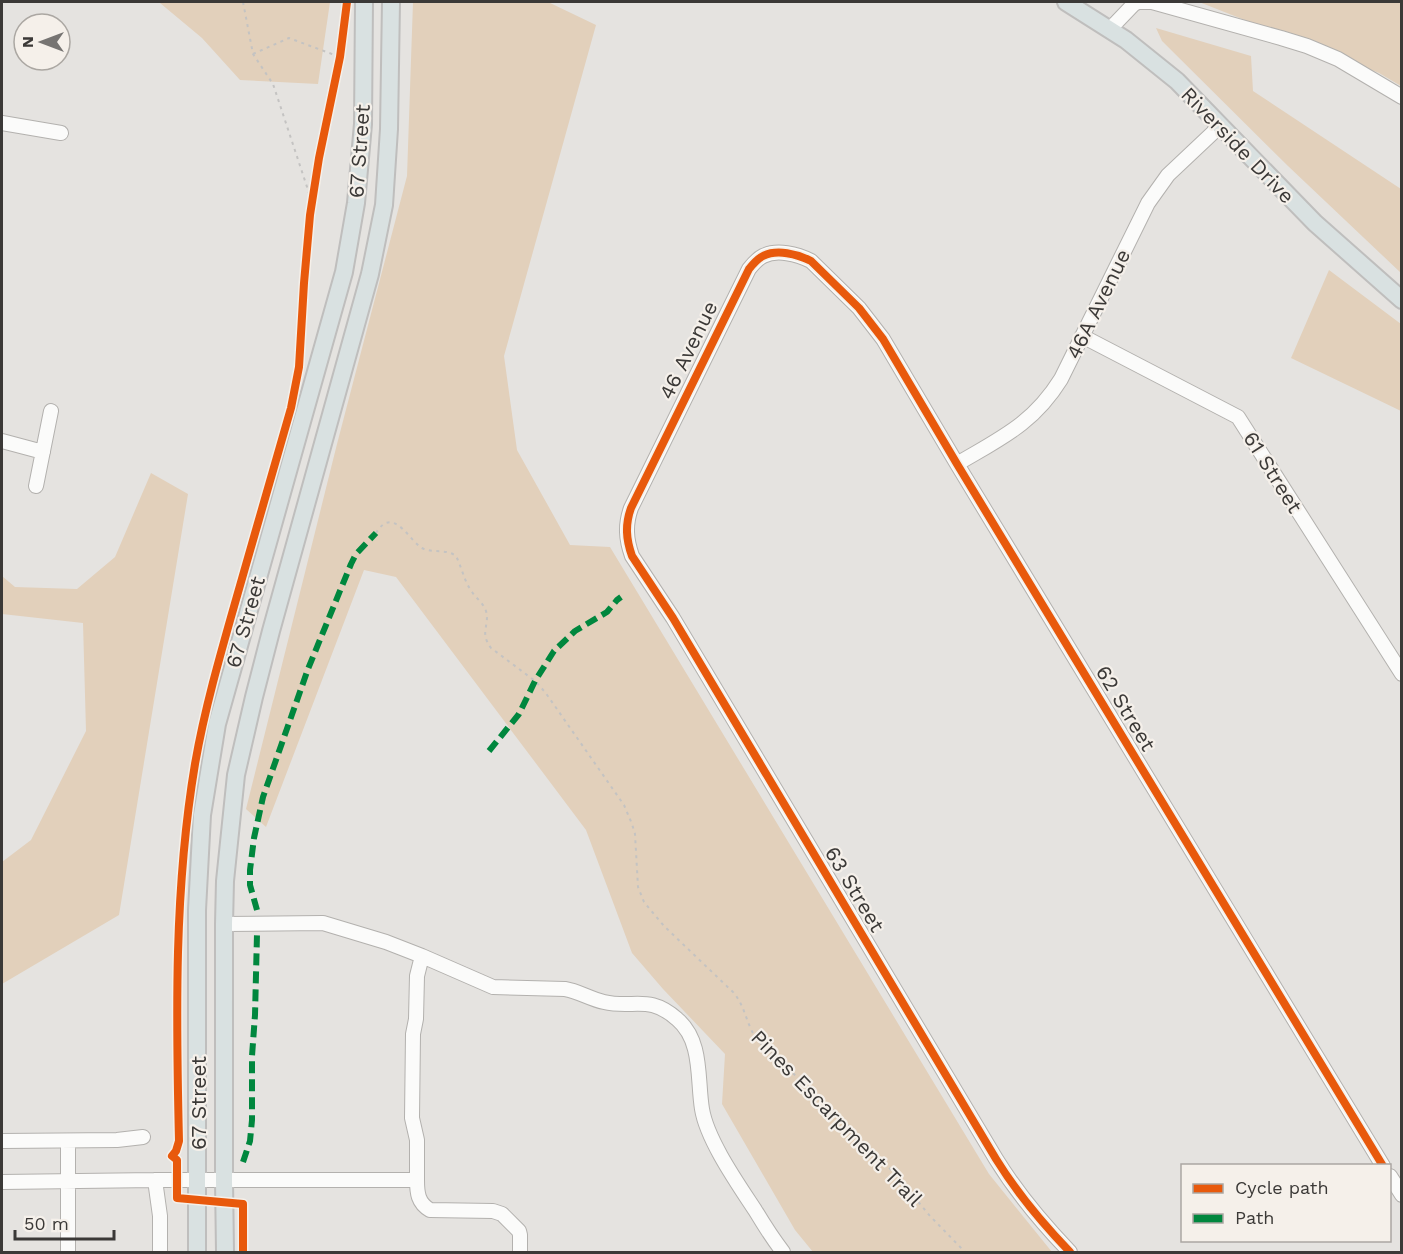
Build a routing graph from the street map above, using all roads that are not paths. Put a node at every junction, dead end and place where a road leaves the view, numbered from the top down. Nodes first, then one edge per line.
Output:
1 (364, 2) edge
2 (391, 2) edge
3 (1066, 2) edge
4 (1110, 29) junction
5 (1401, 97) edge
6 (2, 123) edge
7 (1220, 126) junction
8 (61, 132) dead end
9 (828, 276) joint
10 (1401, 300) edge
11 (1082, 336) junction
12 (51, 411) dead end
13 (2, 441) edge
14 (43, 452) junction
15 (957, 464) junction
16 (36, 486) dead end
17 (626, 533) joint
18 (1401, 674) edge
19 (224, 924) junction
20 (423, 956) junction
21 (143, 1137) dead end
22 (2, 1141) edge
23 (68, 1141) junction
24 (1382, 1164) edge
25 (1391, 1179) edge
26 (155, 1180) junction
27 (224, 1180) junction
28 (417, 1180) junction
29 (198, 1181) junction
30 (2, 1182) edge
31 (68, 1182) junction
32 (1401, 1195) edge
33 (68, 1252) edge
34 (160, 1252) edge
35 (197, 1252) edge
36 (225, 1252) edge
37 (520, 1252) edge
38 (783, 1252) edge
39 (1070, 1252) edge

1 - 29 main road, 67 Street
2 - 19 main road, 67 Street
3 - 4 main road, Riverside Drive
4 - 5 street
4 - 7 main road, Riverside Drive
6 - 8 street
7 - 10 main road, Riverside Drive
7 - 11 street, 46A Avenue
9 - 15 street, 62 Street
9 - 17 street, 46 Avenue
11 - 15 street, 46A Avenue
11 - 18 street, 61 Street
12 - 14 street
13 - 14 street
14 - 16 street
15 - 24 street, 62 Street
17 - 39 street, 63 Street
19 - 20 street
19 - 27 main road, 67 Street
20 - 28 street
20 - 38 street
21 - 23 street
22 - 23 street
23 - 31 street
25 - 32 street
26 - 29 street
26 - 31 street
26 - 34 street
27 - 28 street
27 - 29 street
27 - 36 main road, 67 Street
28 - 37 street
29 - 35 main road, 67 Street
30 - 31 street
31 - 33 street

